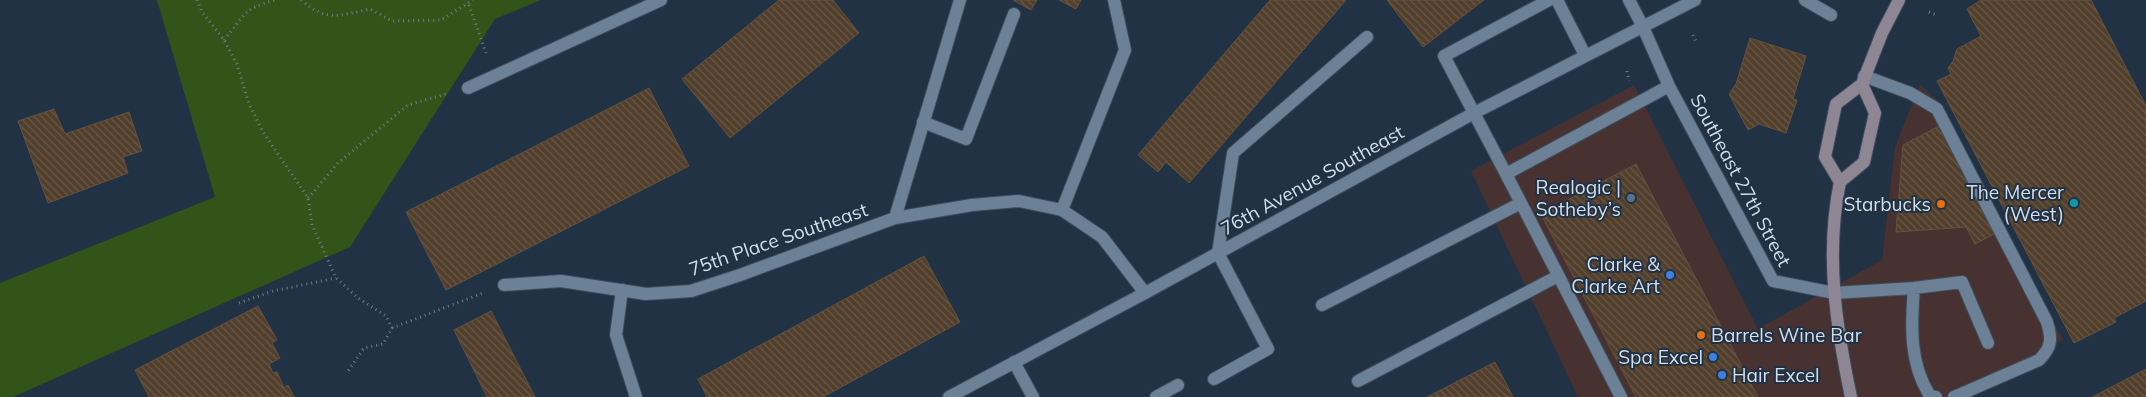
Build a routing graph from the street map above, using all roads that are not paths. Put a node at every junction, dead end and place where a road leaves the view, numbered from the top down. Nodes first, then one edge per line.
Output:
1 (660, 0) edge
2 (960, 0) edge
3 (1114, 0) edge
4 (1549, 0) edge
5 (1556, 0) edge
6 (1628, 0) edge
7 (1695, 0) edge
8 (1805, 0) edge
9 (1899, 0) edge
10 (1014, 14) dead end
11 (1831, 15) dead end
12 (1643, 28) junction
13 (1367, 37) dead end
14 (1585, 55) junction
15 (1863, 80) junction
16 (1669, 86) junction
17 (468, 88) road end
18 (1474, 112) junction
19 (923, 122) junction
20 (1506, 174) junction
21 (1840, 182) junction
22 (1521, 203) junction
23 (1062, 210) junction
24 (895, 218) junction
25 (1218, 253) junction
26 (1558, 276) junction
27 (504, 285) road end
28 (1914, 288) junction
29 (622, 290) junction
30 (1145, 293) junction
31 (1834, 293) junction
32 (1322, 305) dead end
33 (1988, 344) dead end
34 (1014, 362) junction
35 (1214, 379) dead end
36 (1358, 381) dead end
37 (1178, 385) dead end
38 (636, 397) edge
39 (949, 397) edge
40 (1033, 397) edge
41 (1156, 397) edge
42 (1621, 397) edge
43 (1851, 397) edge
44 (1936, 397) edge
45 (1954, 397) edge

1 - 17 street
2 - 19 street
3 - 23 street
4 - 18 street
5 - 14 street
6 - 12 street, Southeast 27th Street
7 - 12 street, 76th Avenue Southeast
8 - 11 street
9 - 15 main road
10 - 19 street
12 - 14 street, 76th Avenue Southeast
12 - 16 street, Southeast 27th Street
13 - 25 street
14 - 18 street, 76th Avenue Southeast
15 - 21 main road
15 - 21 main road
15 - 45 street
16 - 20 street
16 - 31 street, Southeast 27th Street
18 - 20 street
18 - 25 street, 76th Avenue Southeast
19 - 24 street
20 - 22 street
21 - 31 main road
22 - 26 street
22 - 32 street
23 - 24 street, 75th Place Southeast
23 - 30 street
24 - 29 street, 75th Place Southeast
25 - 30 street, 76th Avenue Southeast
25 - 35 street
26 - 36 street
26 - 42 street
27 - 29 street, 75th Place Southeast
28 - 31 street
28 - 33 street
28 - 44 street
29 - 38 street
30 - 34 street, 76th Avenue Southeast
31 - 43 main road
34 - 39 street, 76th Avenue Southeast
34 - 40 street
37 - 41 street

